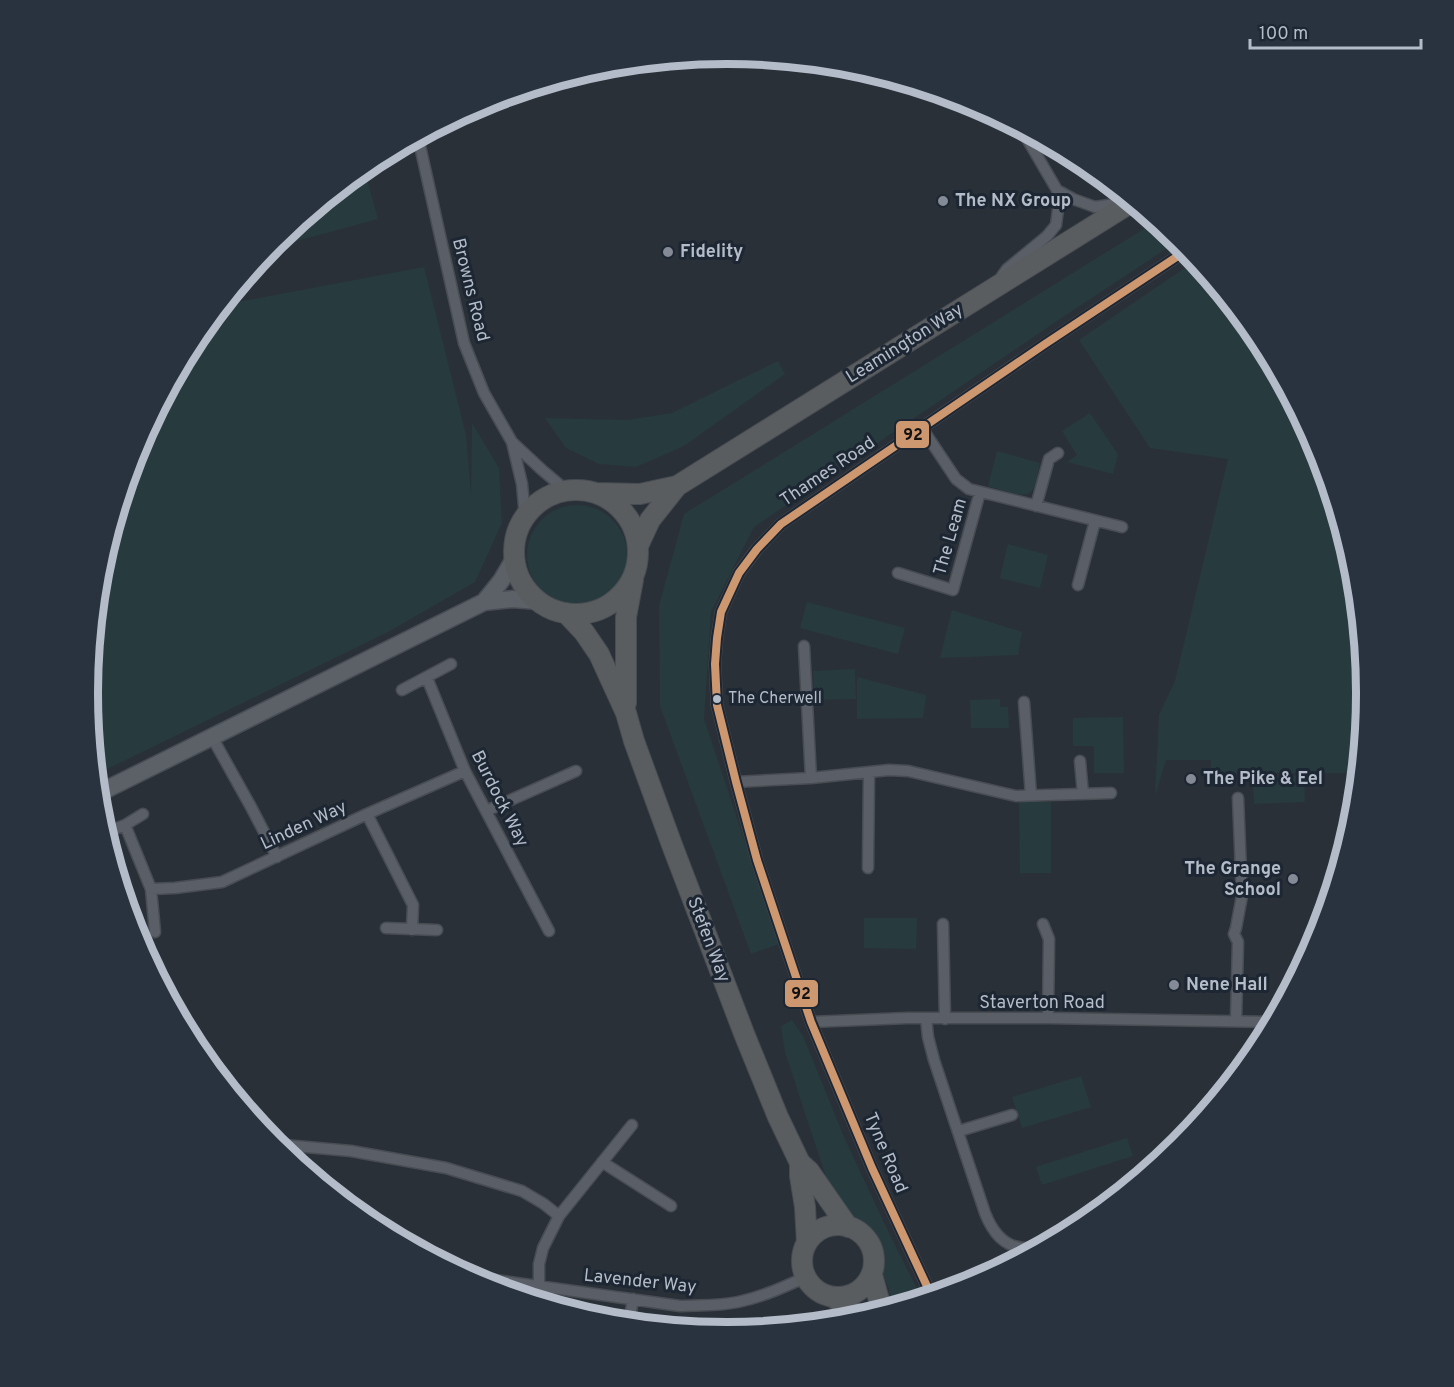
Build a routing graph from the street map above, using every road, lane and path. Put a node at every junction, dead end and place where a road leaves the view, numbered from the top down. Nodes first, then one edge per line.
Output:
1 (1029, 142) edge
2 (420, 145) edge
3 (1057, 190) junction
4 (1121, 203) edge
5 (1124, 206) edge
6 (1178, 255) edge
7 (986, 293) junction
8 (922, 428) junction
9 (512, 442) junction
10 (1058, 453) dead end
11 (677, 486) junction
12 (567, 491) junction
13 (980, 492) junction
14 (595, 494) junction
15 (1036, 506) junction
16 (525, 517) junction
17 (1095, 521) junction
18 (1122, 528) dead end
19 (638, 546) junction
20 (514, 559) junction
21 (898, 573) dead end
22 (634, 574) junction
23 (1078, 585) dead end
24 (538, 601) junction
25 (484, 602) junction
26 (566, 613) junction
27 (804, 646) dead end
28 (451, 664) dead end
29 (427, 678) junction
30 (402, 690) dead end
31 (1024, 702) dead end
32 (626, 713) junction
33 (212, 737) junction
34 (1080, 761) dead end
35 (465, 771) junction
36 (576, 771) dead end
37 (869, 772) junction
38 (811, 778) junction
39 (736, 782) junction
40 (105, 790) edge
41 (1111, 793) dead end
42 (1083, 794) junction
43 (1031, 795) junction
44 (1238, 798) dead end
45 (486, 811) junction
46 (143, 814) dead end
47 (368, 814) junction
48 (125, 825) junction
49 (113, 830) edge
50 (277, 857) junction
51 (868, 868) dead end
52 (151, 889) junction
53 (943, 924) dead end
54 (1043, 924) dead end
55 (386, 928) dead end
56 (412, 930) junction
57 (437, 930) dead end
58 (549, 931) dead end
59 (155, 932) dead end
60 (926, 1018) junction
61 (1048, 1018) junction
62 (945, 1019) junction
63 (1236, 1021) junction
64 (811, 1022) junction
65 (1263, 1022) edge
66 (1012, 1115) dead end
67 (632, 1125) dead end
68 (958, 1131) junction
69 (290, 1146) edge
70 (602, 1162) junction
71 (800, 1163) junction
72 (671, 1206) dead end
73 (559, 1216) junction
74 (848, 1227) junction
75 (807, 1243) junction
76 (1024, 1247) edge
77 (872, 1275) junction
78 (806, 1277) junction
79 (513, 1285) edge
80 (539, 1286) junction
81 (928, 1289) edge
82 (833, 1297) junction
83 (633, 1299) junction
84 (880, 1303) edge
85 (851, 1310) edge
86 (630, 1315) edge

1 - 3 street
2 - 9 street, Browns Road
3 - 4 street
3 - 7 street
5 - 7 highway, Leamington Way
6 - 8 street, Thames Road
7 - 11 highway, Leamington Way
8 - 13 street
8 - 39 street, Thames Road
9 - 12 street, Browns Road
9 - 16 street, Browns Road
10 - 15 street
11 - 14 highway, Leamington Way
11 - 19 highway, Leamington Way
12 - 14 highway
12 - 16 highway
13 - 15 street
13 - 21 street, The Leam
14 - 19 highway
15 - 17 street
16 - 20 highway
17 - 18 street
17 - 23 street
19 - 22 highway
20 - 24 highway
20 - 25 main road
22 - 26 highway
22 - 32 highway
24 - 25 main road
24 - 26 highway
25 - 33 main road
26 - 32 highway
27 - 38 street
28 - 29 street
29 - 30 street
29 - 35 street, Burdock Way
31 - 43 street
32 - 71 highway, Stefen Way
33 - 40 main road
33 - 50 street
34 - 42 street
35 - 45 street, Burdock Way
35 - 47 street, Linden Way
36 - 45 street
37 - 38 street
37 - 43 street
37 - 51 street
38 - 39 street
39 - 64 street, Thames Road
41 - 42 street
42 - 43 street
44 - 63 street
45 - 58 street, Burdock Way
46 - 48 street
47 - 50 street, Linden Way
47 - 56 street
48 - 49 street
48 - 52 street
50 - 52 street, Linden Way
52 - 59 street
53 - 62 street
54 - 61 street
55 - 56 street
56 - 57 street
60 - 62 street, Staverton Road
60 - 64 street, Staverton Road
60 - 68 street
61 - 62 street, Staverton Road
61 - 63 street, Staverton Road
63 - 65 street, Staverton Road
64 - 81 street, Tyne Road
66 - 68 street
67 - 70 street
68 - 76 street
69 - 73 street
70 - 72 street
70 - 73 street
71 - 74 highway, Stefen Way
71 - 75 highway, Stefen Way
73 - 80 street
74 - 75 highway
74 - 77 highway
75 - 78 highway
77 - 82 highway
77 - 84 highway
78 - 82 highway
78 - 83 street, Lavender Way
79 - 80 street, Lavender Way
80 - 83 street, Lavender Way
82 - 85 highway
83 - 86 street

